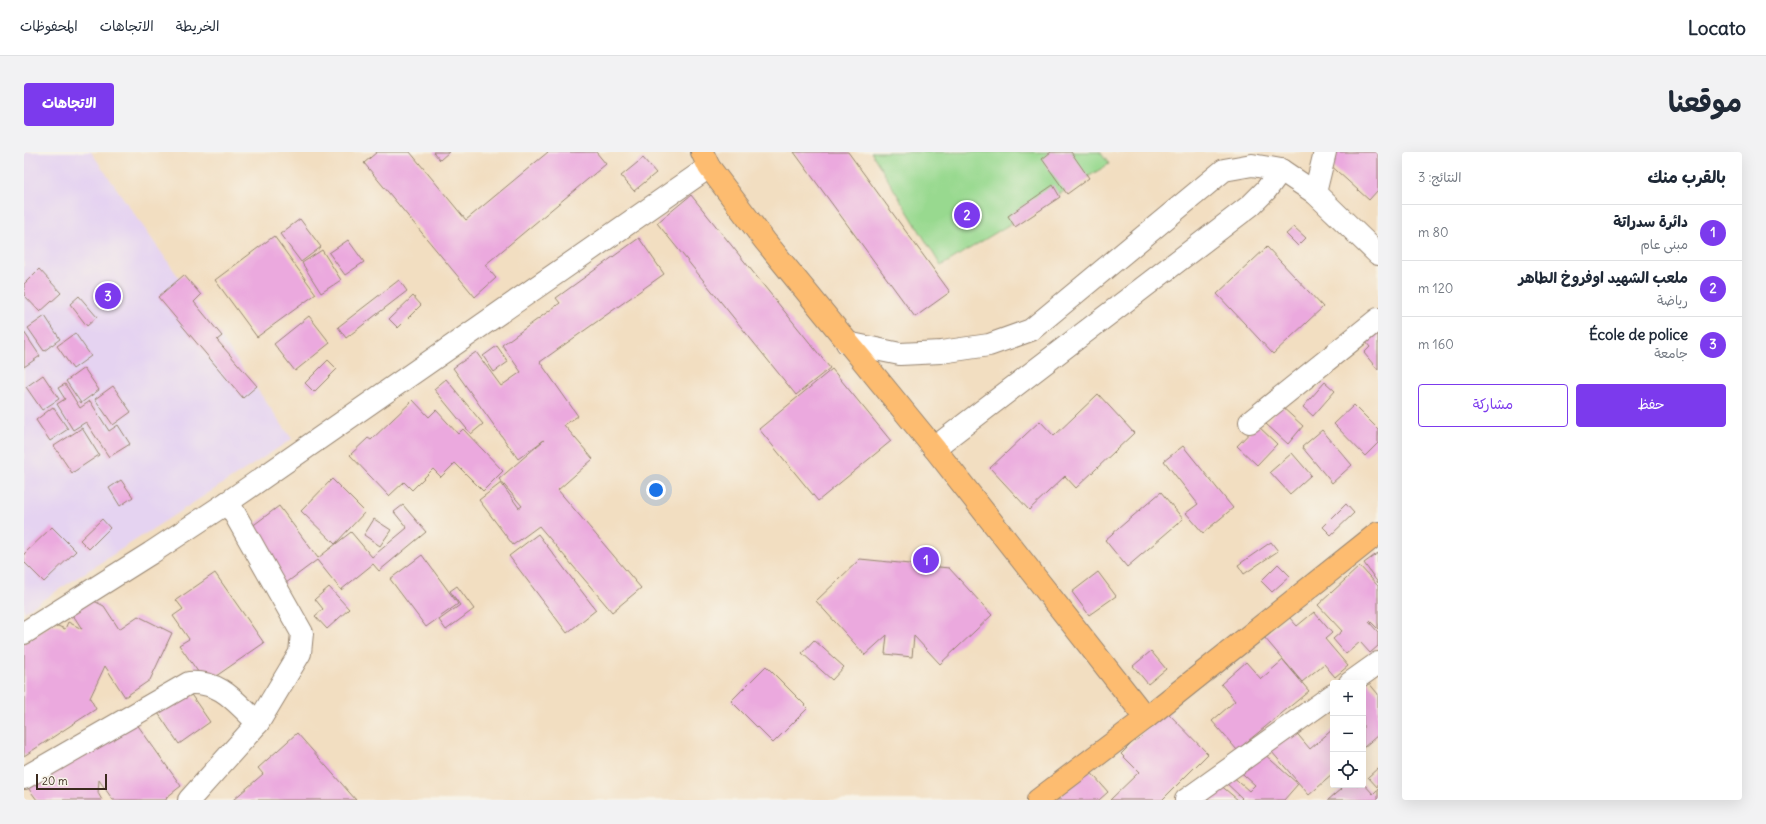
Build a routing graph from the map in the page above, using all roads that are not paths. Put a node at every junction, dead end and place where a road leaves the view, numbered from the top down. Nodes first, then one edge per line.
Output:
1 (1325, 152) edge
2 (705, 159) edge
3 (1281, 170) junction
4 (1315, 193) junction
5 (1378, 254) edge
6 (1378, 319) edge
7 (847, 343) junction
8 (1250, 422) dead end
9 (934, 448) junction
10 (228, 502) junction
11 (1378, 533) edge
12 (24, 633) edge
13 (1378, 663) edge
14 (1354, 680) edge
15 (1330, 697) edge
16 (1146, 718) junction
17 (258, 723) junction
18 (24, 778) edge
19 (190, 800) edge
20 (1038, 800) edge
21 (1186, 800) edge

1 - 4 street
2 - 7 main road
2 - 10 street
3 - 4 street
3 - 7 street
3 - 9 street
4 - 5 street
6 - 8 street
7 - 9 main road
9 - 16 main road
10 - 12 street
10 - 17 street
11 - 16 main road
13 - 14 street
15 - 21 street
16 - 20 main road
17 - 18 street
17 - 19 street

